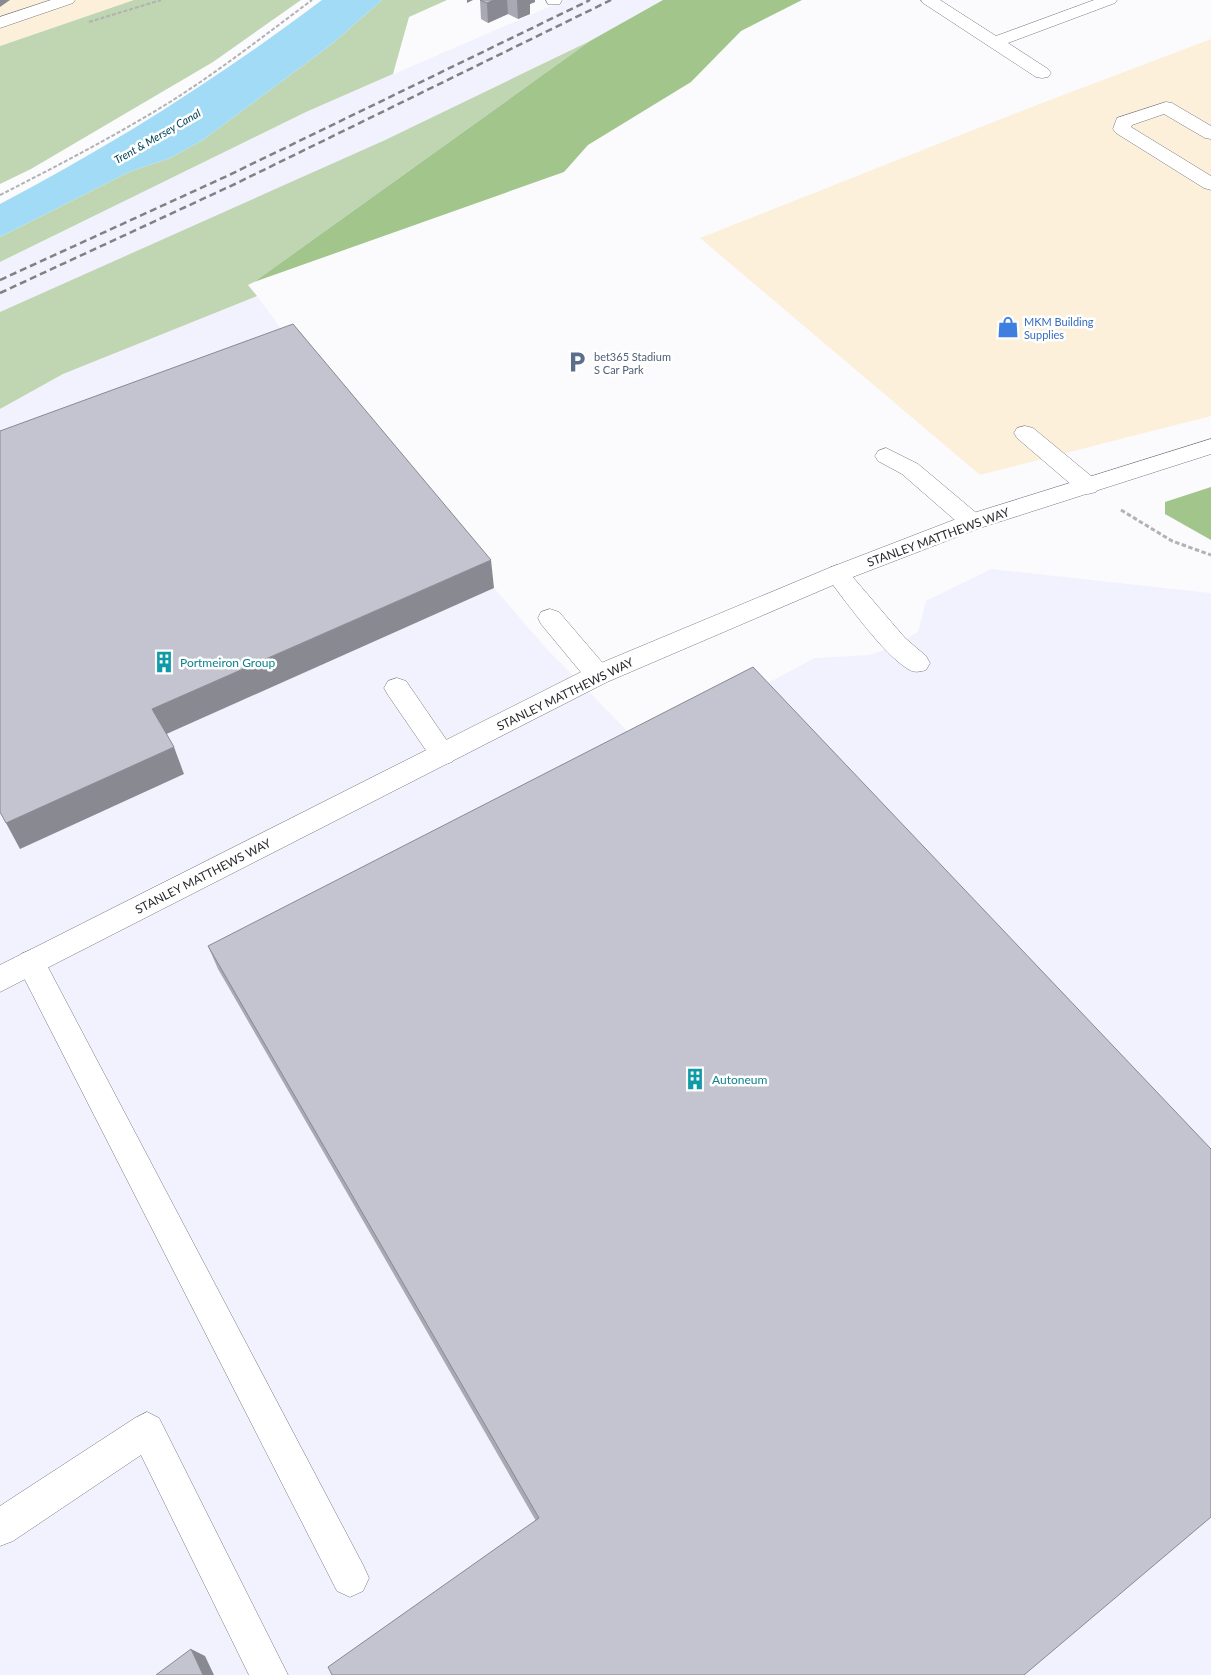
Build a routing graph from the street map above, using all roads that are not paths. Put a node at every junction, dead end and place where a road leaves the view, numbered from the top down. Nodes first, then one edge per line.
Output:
1 (66, 0) edge
2 (929, 0) edge
3 (1109, 0) edge
4 (0, 23) edge
5 (995, 42) junction
6 (1042, 73) dead end
7 (1211, 134) edge
8 (1211, 184) edge
9 (1025, 433) dead end
10 (1211, 446) edge
11 (886, 456) dead end
12 (1088, 486) junction
13 (972, 522) junction
14 (837, 574) junction
15 (550, 618) dead end
16 (917, 663) dead end
17 (598, 675) junction
18 (397, 688) dead end
19 (444, 755) junction
20 (31, 963) junction
21 (0, 979) edge
22 (0, 1528) edge
23 (350, 1578) dead end
24 (269, 1675) edge

1 - 4 main road
2 - 5 main road
3 - 5 main road
5 - 6 main road
7 - 8 main road
9 - 12 main road
10 - 12 main road, STANLEY MATTHEWS WAY
11 - 13 main road
12 - 13 main road, STANLEY MATTHEWS WAY
13 - 14 main road, STANLEY MATTHEWS WAY
14 - 16 main road
14 - 17 main road, STANLEY MATTHEWS WAY
15 - 17 main road
17 - 19 main road, STANLEY MATTHEWS WAY
18 - 19 main road
19 - 20 main road, STANLEY MATTHEWS WAY
20 - 21 main road, STANLEY MATTHEWS WAY
20 - 23 main road
22 - 24 main road

